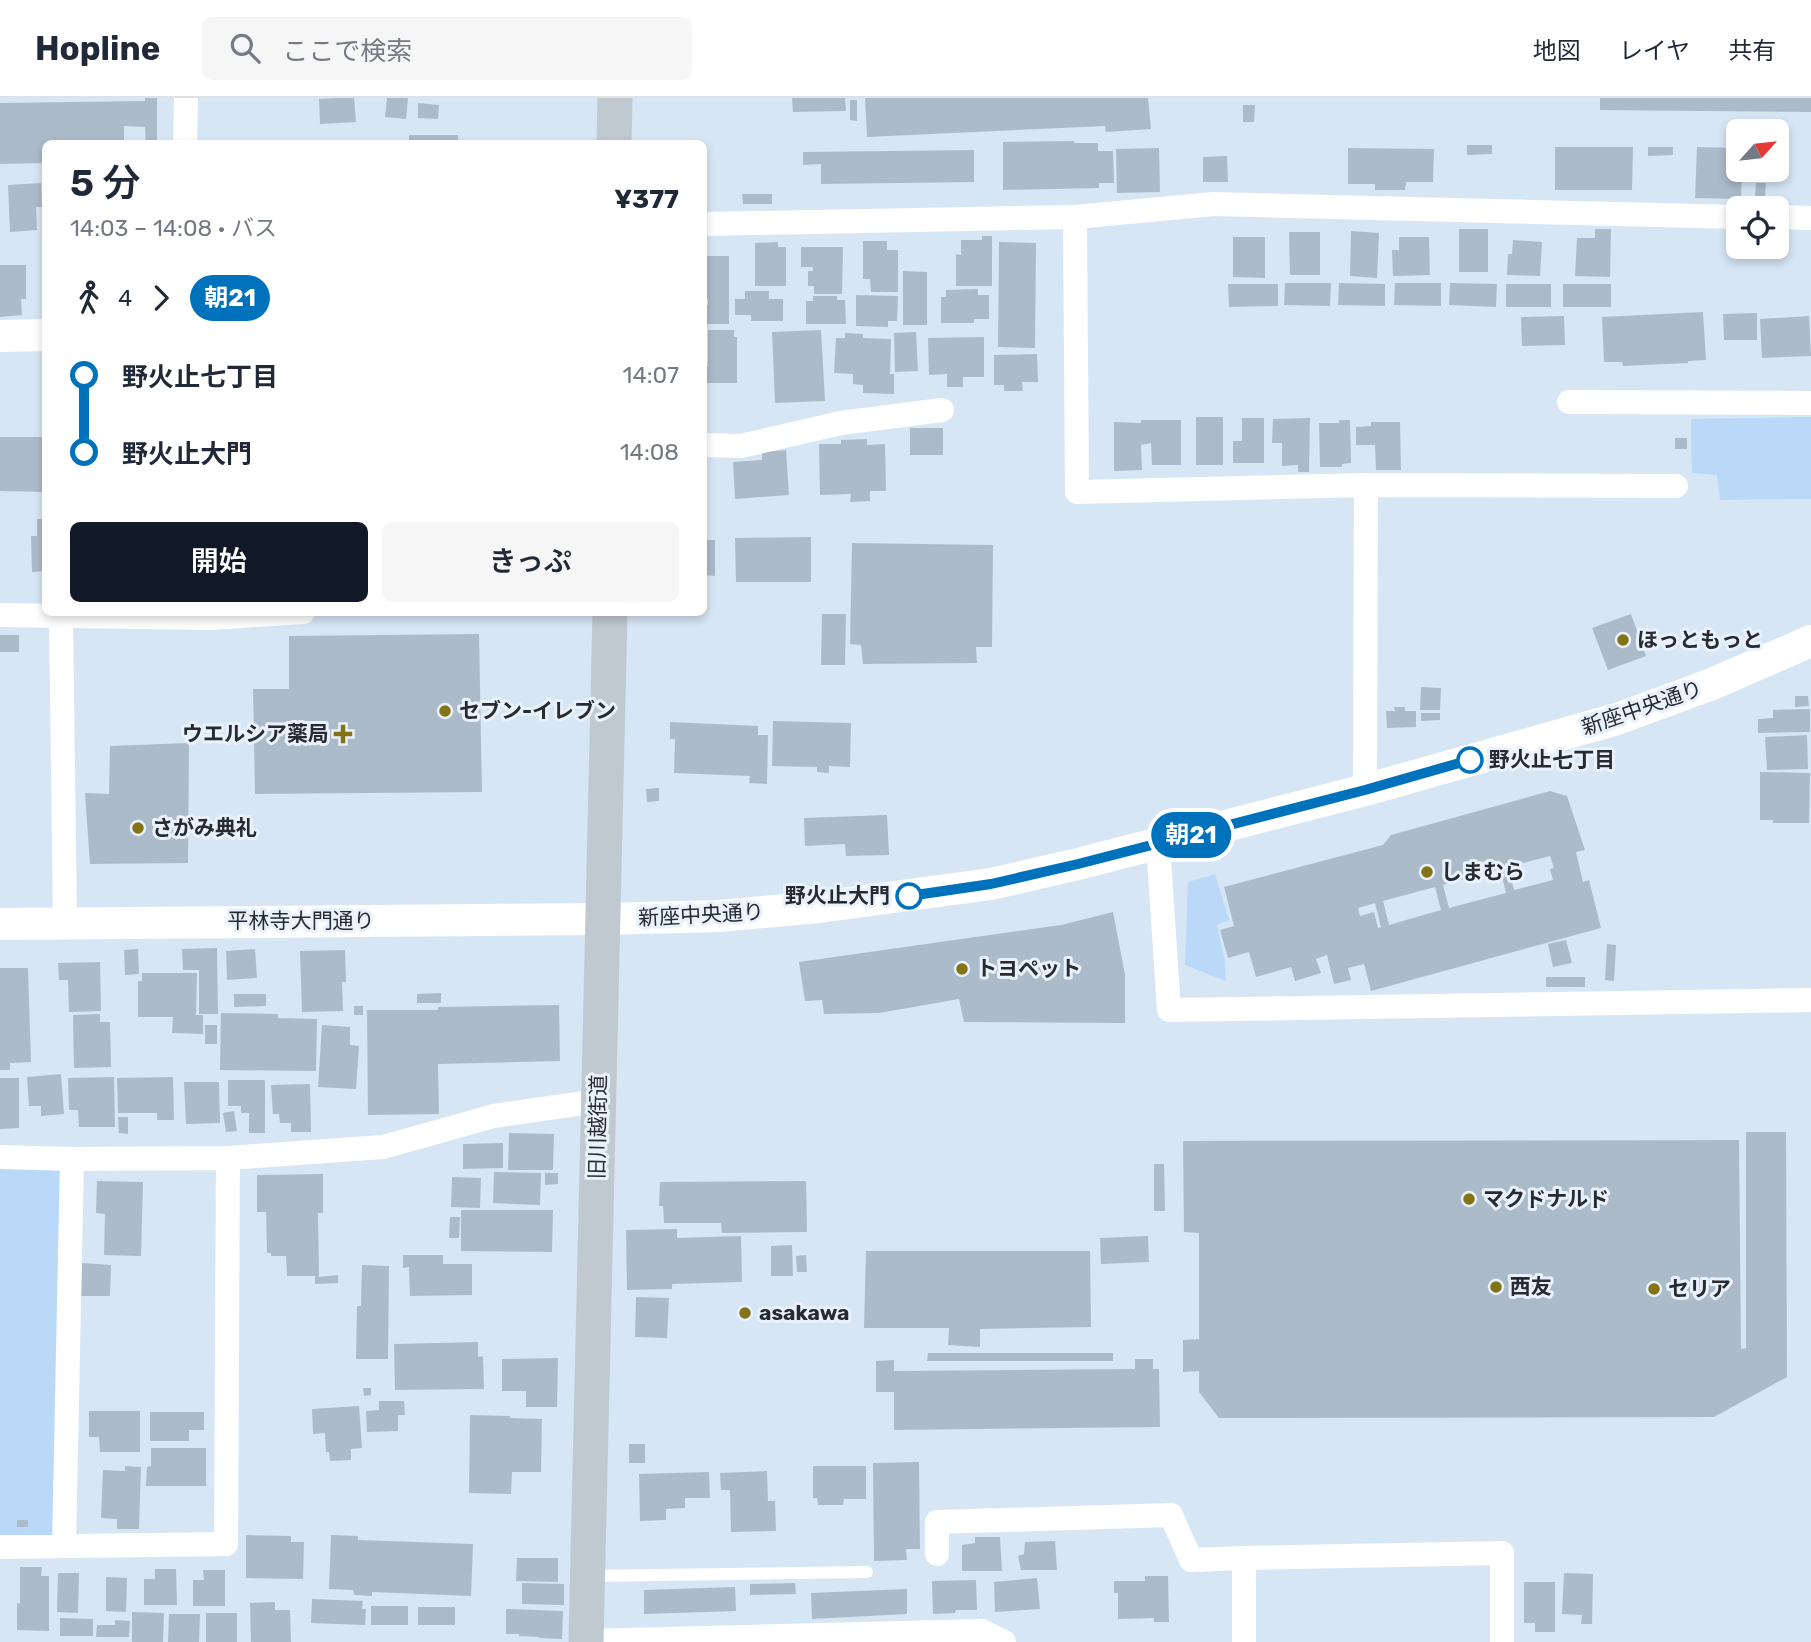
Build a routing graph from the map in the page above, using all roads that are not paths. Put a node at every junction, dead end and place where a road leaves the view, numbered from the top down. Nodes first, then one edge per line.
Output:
1 (186, 98) edge
2 (615, 98) edge
3 (185, 140) edge
4 (614, 140) edge
5 (1075, 217) junction
6 (1726, 217) edge
7 (1789, 218) edge
8 (1811, 218) edge
9 (707, 224) edge
10 (42, 335) edge
11 (0, 336) edge
12 (1569, 402) dead end
13 (1811, 404) edge
14 (942, 410) dead end
15 (707, 445) edge
16 (1366, 485) junction
17 (1676, 486) dead end
18 (0, 615) edge
19 (42, 616) edge
20 (61, 616) joint
21 (242, 616) edge
22 (610, 616) edge
23 (1811, 641) edge
24 (1365, 790) junction
25 (1158, 844) junction
26 (603, 919) junction
27 (65, 923) junction
28 (0, 924) edge
29 (1811, 1000) edge
30 (598, 1101) junction
31 (0, 1157) edge
32 (228, 1158) junction
33 (72, 1159) junction
34 (64, 1546) junction
35 (0, 1547) edge
36 (937, 1554) dead end
37 (1244, 1558) junction
38 (867, 1572) dead end
39 (587, 1577) junction
40 (586, 1641) edge
41 (1004, 1642) edge
42 (1244, 1642) edge
43 (1503, 1642) edge

1 - 3 street
2 - 4 main road
5 - 6 street
5 - 9 street
5 - 16 street
7 - 8 street
10 - 11 street
12 - 13 street
14 - 15 street
16 - 17 street
16 - 24 street
18 - 19 street
20 - 21 street
20 - 27 street
22 - 26 main road, 旧川越街道
23 - 24 street, 新座中央通り
24 - 25 street, 新座中央通り
25 - 26 street, 新座中央通り
25 - 29 street
26 - 27 street, 平林寺大門通り
26 - 30 main road, 旧川越街道
27 - 28 street, 平林寺大門通り
30 - 32 street
30 - 39 main road, 旧川越街道
31 - 33 street
32 - 33 street
32 - 34 street
33 - 34 street
34 - 35 street
36 - 37 street
37 - 42 street
37 - 43 street
38 - 39 lane
39 - 40 main road, 旧川越街道
40 - 41 street

